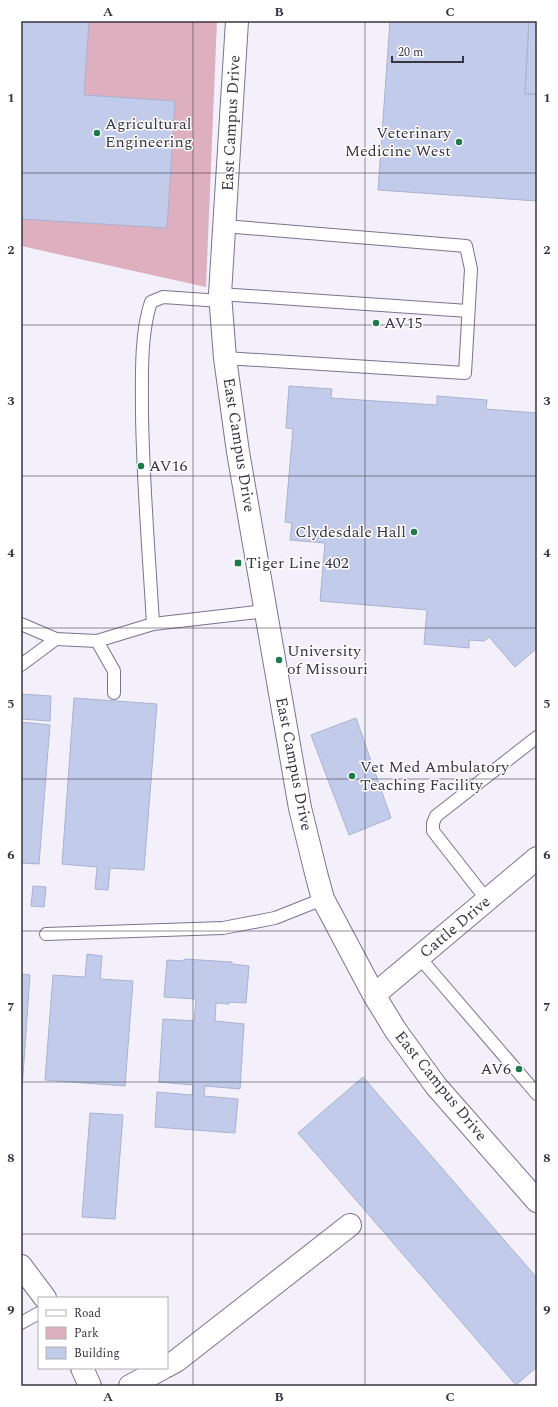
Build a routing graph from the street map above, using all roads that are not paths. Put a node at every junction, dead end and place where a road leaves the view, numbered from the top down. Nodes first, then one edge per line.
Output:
1 (237, 21) edge
2 (224, 226) junction
3 (220, 297) junction
4 (468, 311) junction
5 (225, 358) junction
6 (266, 611) junction
7 (21, 624) edge
8 (153, 624) junction
9 (56, 638) junction
10 (97, 641) junction
11 (21, 665) edge
12 (114, 693) dead end
13 (537, 737) edge
14 (537, 858) edge
15 (323, 899) junction
16 (487, 900) junction
17 (46, 934) dead end
18 (419, 957) junction
19 (374, 995) junction
20 (537, 1094) edge
21 (537, 1201) edge
22 (350, 1225) dead end
23 (21, 1266) edge
24 (44, 1297) edge
25 (38, 1314) edge
26 (21, 1323) edge
27 (168, 1365) edge
28 (82, 1369) edge
29 (161, 1369) edge
30 (90, 1386) edge
31 (130, 1386) edge

1 - 2 street, East Campus Drive
2 - 3 street, East Campus Drive
2 - 4 lane
3 - 4 lane
3 - 5 street, East Campus Drive
3 - 8 lane
4 - 5 lane
5 - 6 street, East Campus Drive
6 - 8 lane
6 - 15 street, East Campus Drive
7 - 9 lane
8 - 10 lane
9 - 10 lane
9 - 11 lane
10 - 12 lane
13 - 16 lane
14 - 16 street, Cattle Drive
15 - 17 lane
15 - 19 street, East Campus Drive
16 - 18 street, Cattle Drive
18 - 19 street, Cattle Drive
18 - 20 lane
19 - 21 street, East Campus Drive
22 - 27 street
23 - 24 street
25 - 26 lane
28 - 30 street
29 - 31 street

